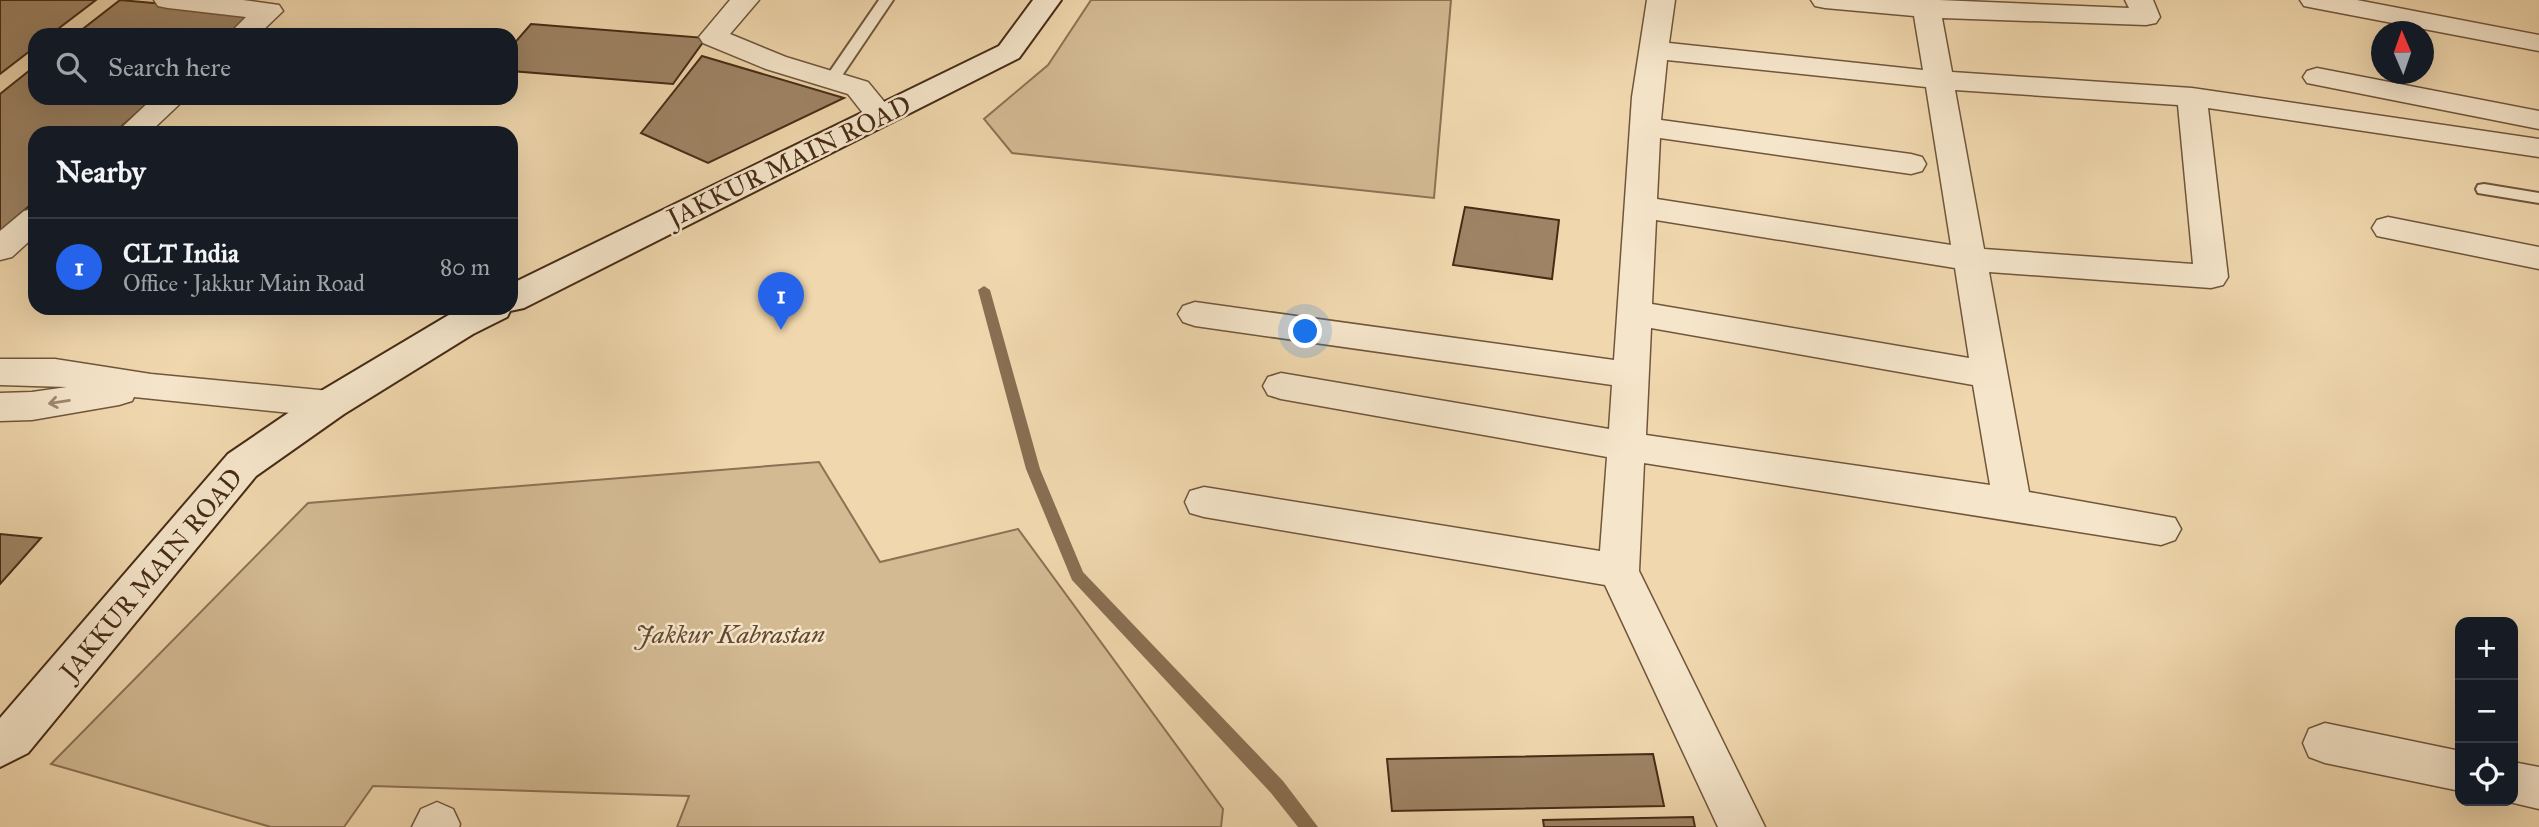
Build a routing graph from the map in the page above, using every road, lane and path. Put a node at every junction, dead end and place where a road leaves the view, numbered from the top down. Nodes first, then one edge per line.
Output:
1 (168, 0) edge
2 (745, 0) edge
3 (886, 0) edge
4 (1047, 0) edge
5 (1661, 0) edge
6 (1825, 0) edge
7 (2139, 0) edge
8 (2314, 0) edge
9 (1926, 4) edge
10 (250, 28) edge
11 (2539, 43) edge
12 (1653, 50) junction
13 (2317, 77) dead end
14 (832, 80) junction
15 (1939, 80) junction
16 (2193, 97) junction
17 (163, 105) edge
18 (881, 116) junction
19 (2539, 120) edge
20 (139, 126) edge
21 (1645, 127) junction
22 (2539, 148) edge
23 (1911, 164) dead end
24 (2484, 189) dead end
25 (2539, 198) edge
26 (1640, 207) junction
27 (28, 224) edge
28 (2388, 228) dead end
29 (0, 249) edge
30 (2539, 258) edge
31 (1970, 259) junction
32 (518, 296) edge
33 (1634, 313) junction
34 (1195, 314) dead end
35 (480, 315) edge
36 (0, 372) edge
37 (1630, 375) junction
38 (1990, 375) junction
39 (1281, 386) dead end
40 (151, 387) junction
41 (330, 404) junction
42 (0, 407) edge
43 (1626, 446) junction
44 (1204, 502) dead end
45 (2012, 504) junction
46 (2161, 529) dead end
47 (1619, 571) junction
48 (2325, 743) dead end
49 (0, 746) edge
50 (2455, 770) edge
51 (2518, 784) edge
52 (2539, 788) edge
53 (1742, 827) edge

1 - 10 street
2 - 14 street
3 - 14 lane
4 - 18 street, JAKKUR MAIN ROAD
5 - 12 street
6 - 9 street
7 - 9 street
8 - 11 street
9 - 15 street
12 - 15 street
12 - 21 street
13 - 19 street
14 - 18 street
15 - 16 street
15 - 31 street
16 - 22 street
16 - 31 street
17 - 20 street
18 - 32 street, JAKKUR MAIN ROAD
21 - 23 street
21 - 26 street
24 - 25 lane
26 - 31 street
26 - 33 street
27 - 29 street
28 - 30 street
31 - 38 street
33 - 37 street
33 - 38 street
34 - 37 street
35 - 41 street, JAKKUR MAIN ROAD
36 - 40 street
37 - 43 street
38 - 45 street
39 - 43 street
40 - 41 street
40 -> 42 street
41 - 49 street, JAKKUR MAIN ROAD
43 - 45 street
43 - 47 street
44 - 47 street
45 - 46 street
47 - 53 street
48 - 50 street
51 - 52 street

